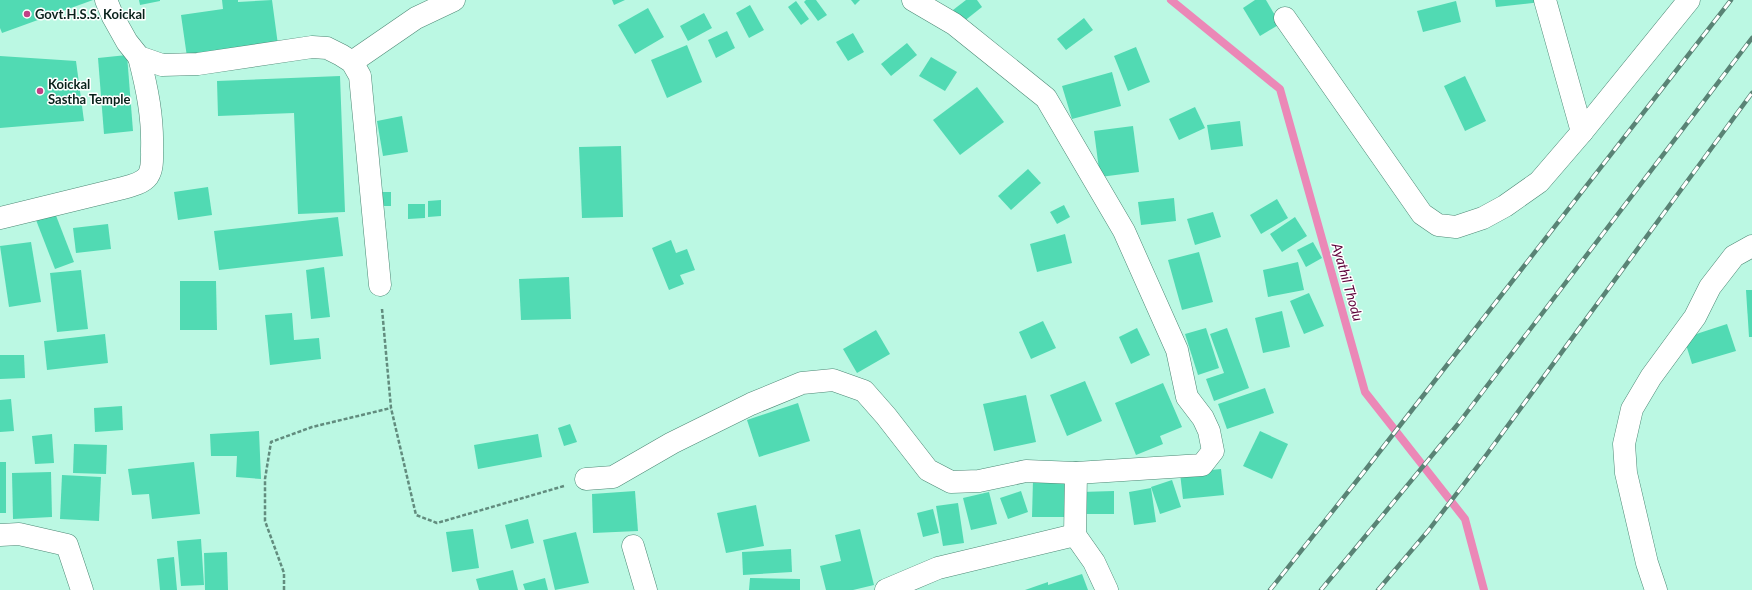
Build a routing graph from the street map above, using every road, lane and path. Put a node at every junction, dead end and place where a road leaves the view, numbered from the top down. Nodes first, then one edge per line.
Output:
1 (106, 0) edge
2 (454, 0) edge
3 (913, 0) edge
4 (1545, 0) edge
5 (1689, 0) edge
6 (1285, 18) dead end
7 (139, 57) junction
8 (352, 62) junction
9 (1582, 132) junction
10 (0, 218) edge
11 (1752, 246) edge
12 (380, 285) joint
13 (391, 408) junction
14 (1076, 473) junction
15 (586, 479) joint
16 (0, 535) edge
17 (1075, 535) junction
18 (633, 546) dead end
19 (82, 590) edge
20 (284, 590) edge
21 (646, 590) edge
22 (886, 590) edge
23 (1107, 590) edge
24 (1656, 590) edge

1 - 7 street
2 - 8 street
3 - 14 street
4 - 9 street
5 - 9 street
6 - 9 street
7 - 8 street
7 - 10 street
8 - 12 street
11 - 24 street
12 - 13 path
13 - 15 path
13 - 20 path
14 - 15 street
14 - 17 street
16 - 19 street
17 - 22 street
17 - 23 street
18 - 21 street

